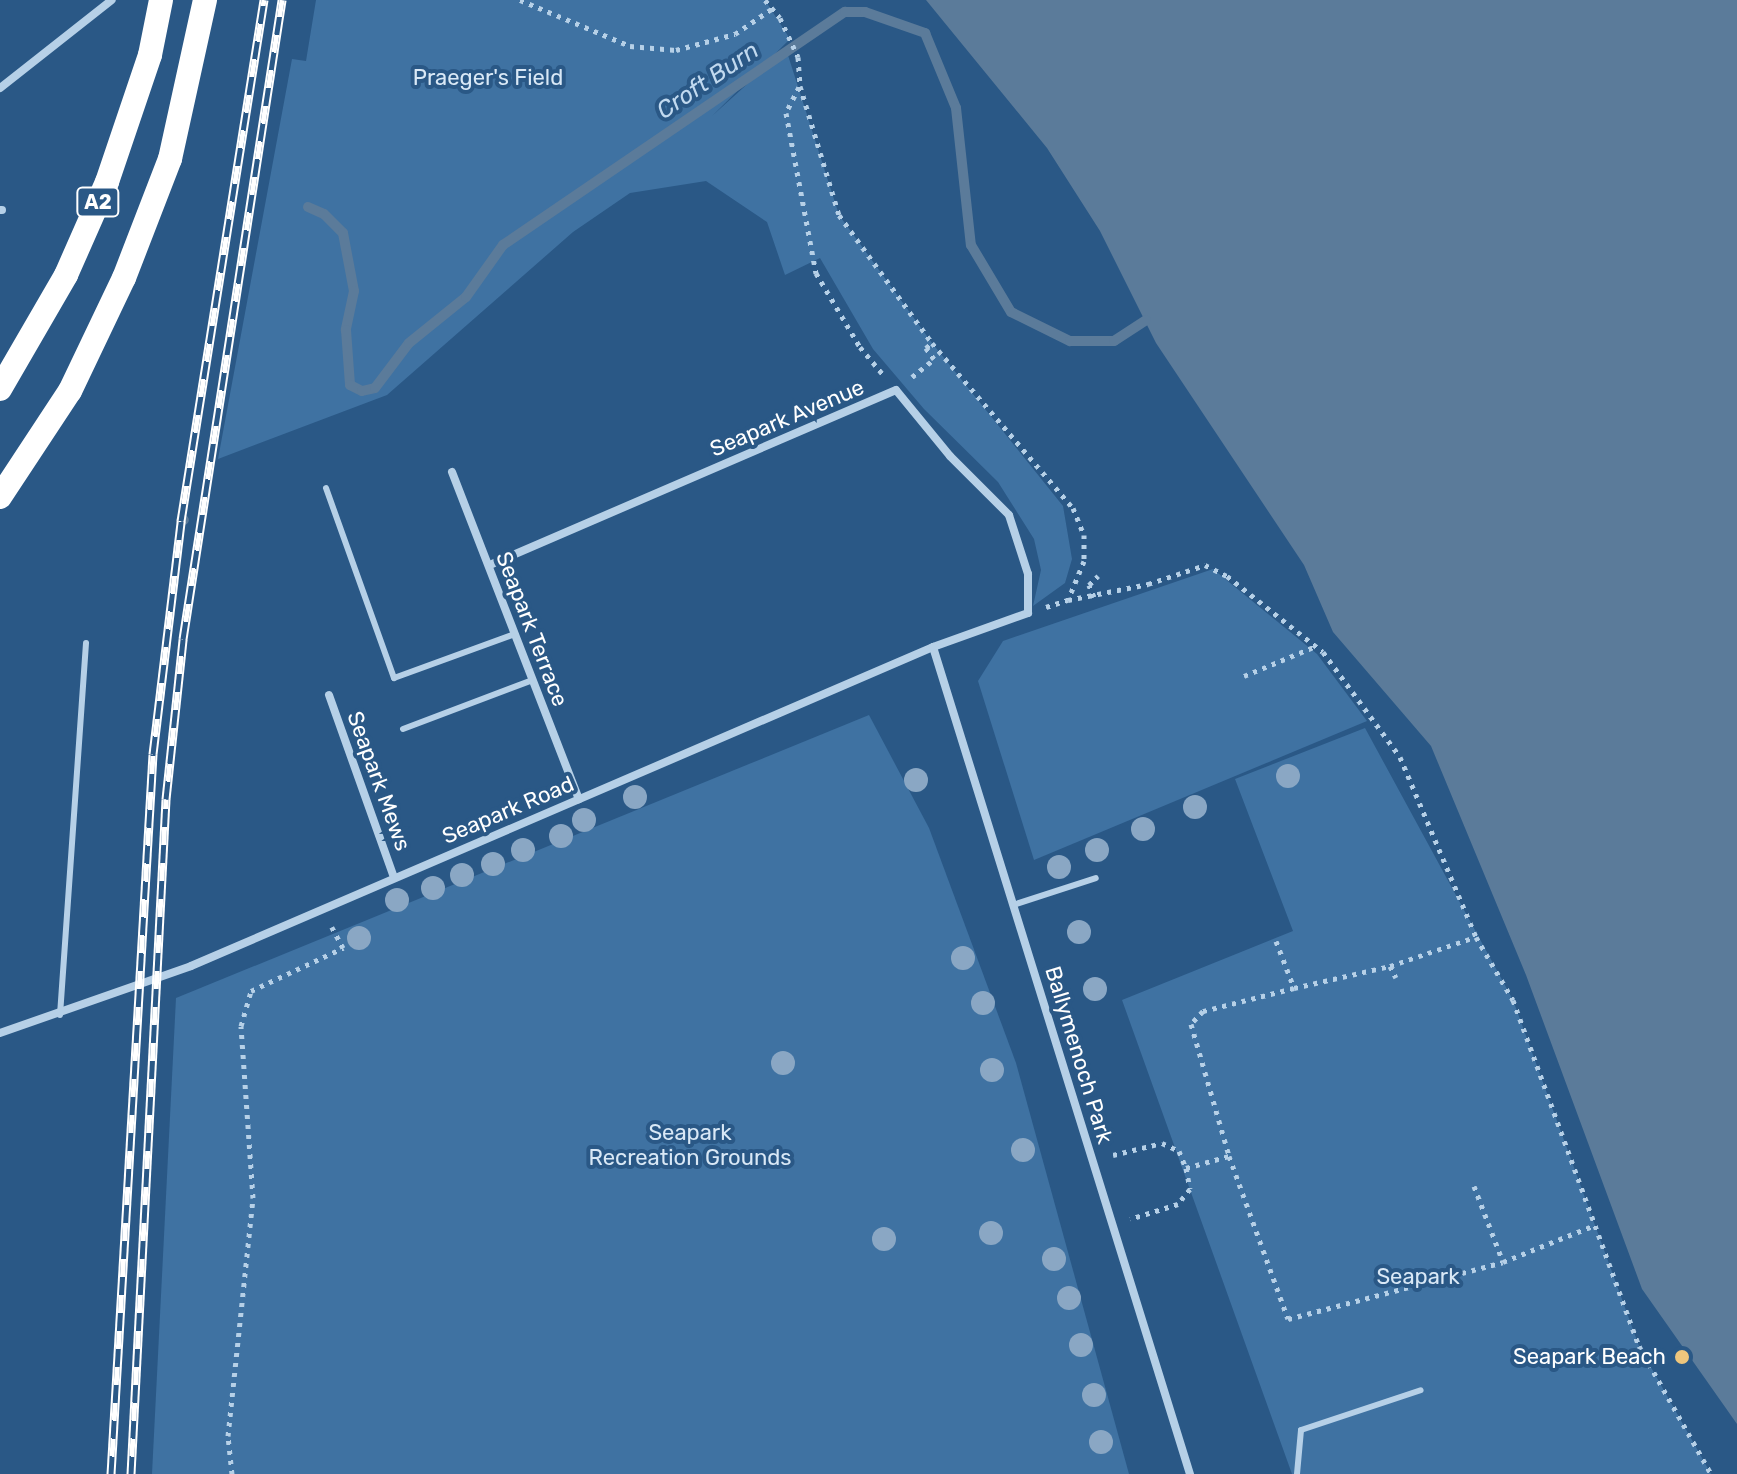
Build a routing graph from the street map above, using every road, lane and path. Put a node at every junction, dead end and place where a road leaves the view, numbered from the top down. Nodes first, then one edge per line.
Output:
1 (112, 0) edge
2 (161, 0) edge
3 (205, 0) edge
4 (520, 0) edge
5 (765, 0) edge
6 (773, 8) junction
7 (800, 86) junction
8 (0, 88) edge
9 (932, 343) junction
10 (0, 389) edge
11 (896, 390) junction
12 (452, 472) dead end
13 (326, 488) dead end
14 (0, 497) edge
15 (489, 565) junction
16 (1098, 576) dead end
17 (1094, 597) junction
18 (1028, 613) joint
19 (515, 634) junction
20 (86, 643) dead end
21 (1316, 646) junction
22 (933, 647) junction
23 (1244, 676) dead end
24 (533, 680) junction
25 (329, 695) dead end
26 (403, 729) dead end
27 (579, 799) junction
28 (394, 878) junction
29 (1096, 878) dead end
30 (1013, 905) junction
31 (325, 908) junction
32 (1476, 937) junction
33 (1276, 941) dead end
34 (1390, 966) junction
35 (1396, 978) dead end
36 (1294, 988) junction
37 (60, 1015) junction
38 (0, 1033) edge
39 (1229, 1156) junction
40 (1092, 1160) junction
41 (1186, 1168) junction
42 (1474, 1186) dead end
43 (1112, 1224) junction
44 (1595, 1225) junction
45 (1503, 1262) junction
46 (1421, 1390) dead end
47 (232, 1474) edge
48 (1190, 1474) edge
49 (1297, 1474) edge
50 (1711, 1474) edge

1 - 8 street
2 - 10 highway, A2
3 - 14 highway, A2
4 - 6 path
5 - 6 path
6 - 7 path
7 - 9 path
7 - 11 path
9 - 11 path
9 - 17 path
11 - 15 street, Seapark Avenue
11 - 18 street, Seapark Avenue
12 - 15 street, Seapark Terrace
13 - 19 lane
15 - 19 street, Seapark Terrace
16 - 17 path
17 - 21 path
18 - 22 street, Seapark Road
19 - 24 street, Seapark Terrace
20 - 37 lane
21 - 23 path
21 - 32 path
22 - 27 street, Seapark Road
22 - 30 street, Ballymenoch Park
24 - 26 lane
24 - 27 street, Seapark Terrace
25 - 28 street, Seapark Mews
27 - 28 street, Seapark Road
28 - 31 street, Seapark Road
29 - 30 lane
30 - 40 street, Ballymenoch Park
31 - 37 street, Seapark Road
31 - 47 path
32 - 34 path
32 - 44 path
33 - 36 path
34 - 35 path
34 - 36 path
36 - 39 path
37 - 38 street, Seapark Road
39 - 41 path
39 - 45 path
40 - 41 path
40 - 43 street, Ballymenoch Park
41 - 43 path
42 - 45 path
43 - 48 street, Ballymenoch Park
44 - 45 path
44 - 50 path
46 - 49 lane

